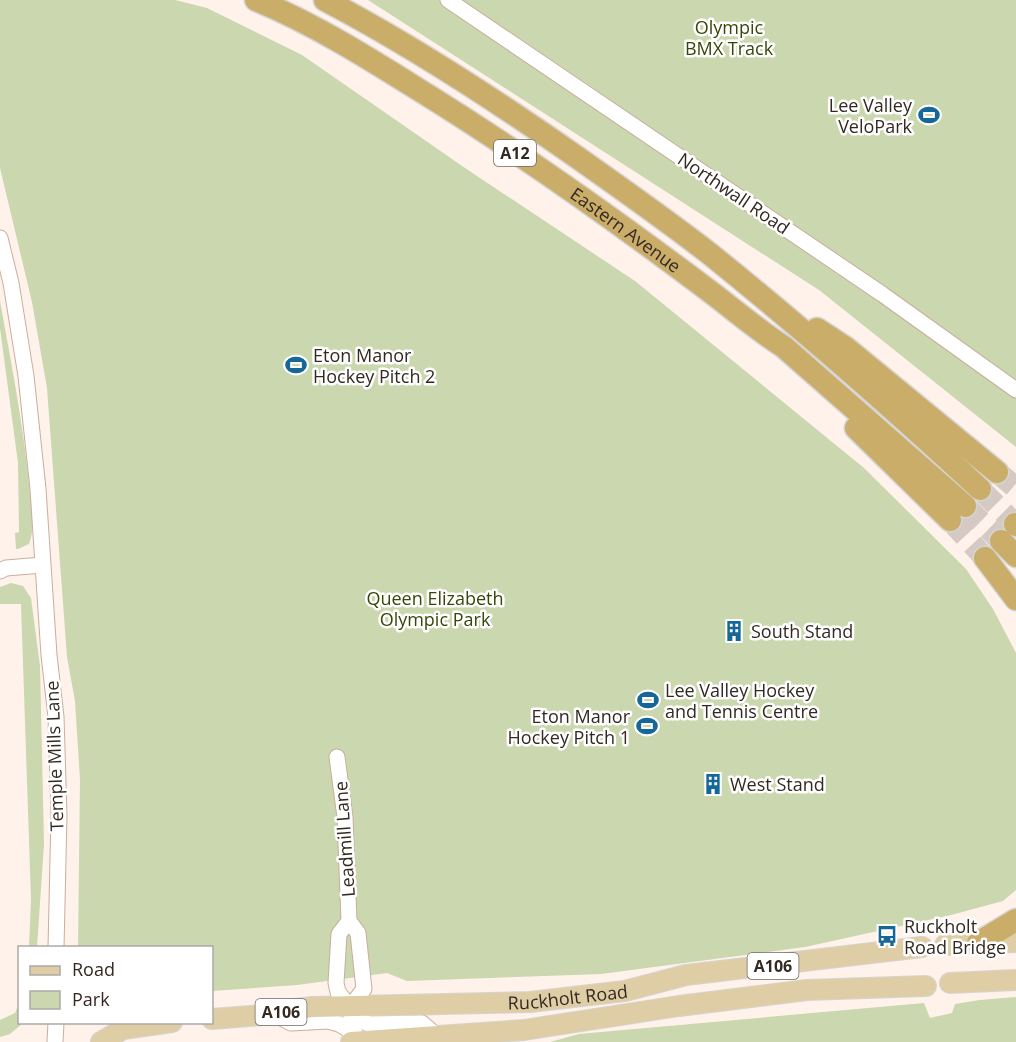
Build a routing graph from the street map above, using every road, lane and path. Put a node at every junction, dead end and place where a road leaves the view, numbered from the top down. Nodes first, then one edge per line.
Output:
1 (256, 0) edge
2 (325, 0) edge
3 (448, 0) edge
4 (0, 238) edge
5 (710, 255) junction
6 (1016, 390) edge
7 (997, 472) tunnel mouth
8 (985, 558) tunnel mouth
9 (43, 565) junction
10 (0, 571) edge
11 (1016, 599) edge
12 (337, 757) dead end
13 (1016, 920) edge
14 (349, 921) junction
15 (1016, 942) edge
16 (978, 943) junction
17 (945, 945) dead end
18 (56, 946) edge
19 (922, 947) dead end
20 (1016, 980) edge
21 (950, 983) dead end
22 (926, 986) dead end
23 (351, 1012) junction
24 (274, 1014) junction
25 (213, 1019) edge
26 (56, 1024) edge
27 (164, 1024) edge
28 (438, 1037) junction
29 (355, 1040) edge
30 (416, 1040) edge
31 (55, 1042) edge
32 (101, 1042) edge

1 - 5 highway, Eastern Avenue / A12
2 - 5 highway, Eastern Avenue / A12
3 - 6 street, Northwall Road
4 - 9 street, Temple Mills Lane
5 - 7 highway, A12
8 - 11 highway
9 - 10 street
9 - 18 street, Temple Mills Lane
12 - 14 street, Leadmill Lane
13 - 16 highway
14 - 23 street, Leadmill Lane
14 - 23 street, Leadmill Lane
15 - 16 main road
16 - 17 main road
19 - 23 main road, Ruckholt Road / A106
20 - 21 main road
22 - 28 main road, Ruckholt Road / A106
23 - 24 main road, Ruckholt Road / A106
23 - 28 street
23 - 29 street, Leadmill Lane
24 - 25 main road, Ruckholt Road / A106
24 - 29 street
26 - 31 street
27 - 32 main road
28 - 30 main road, Ruckholt Road / A106
29 - 30 main road, Ruckholt Road / A106

